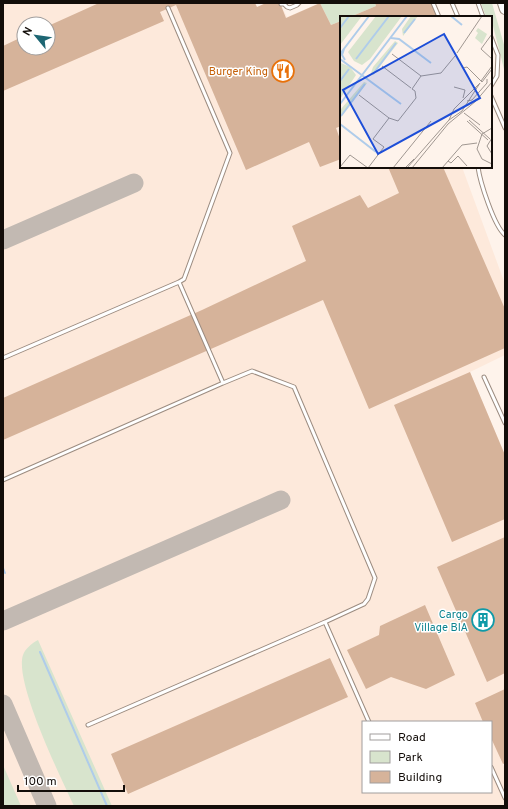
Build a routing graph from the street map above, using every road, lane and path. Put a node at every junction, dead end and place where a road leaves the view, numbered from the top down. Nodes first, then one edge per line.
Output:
1 (299, 3) edge
2 (433, 3) edge
3 (452, 3) edge
4 (478, 3) edge
5 (503, 3) edge
6 (281, 4) dead end
7 (168, 8) dead end
8 (505, 9) edge
9 (439, 16) edge
10 (458, 16) edge
11 (483, 16) edge
12 (492, 39) edge
13 (492, 84) edge
14 (492, 98) edge
15 (505, 128) edge
16 (478, 168) edge
17 (505, 235) edge
18 (179, 282) junction
19 (3, 358) edge
20 (484, 377) dead end
21 (223, 383) junction
22 (505, 423) edge
23 (3, 480) edge
24 (325, 622) junction
25 (369, 721) edge
26 (88, 725) dead end
27 (492, 769) edge
28 (505, 798) edge

1 - 6 lane
2 - 9 lane
3 - 10 lane
4 - 11 lane
5 - 8 main road
7 - 18 lane
12 - 13 lane
14 - 15 lane
16 - 17 lane
18 - 19 lane
18 - 21 lane
20 - 22 lane
21 - 23 lane
21 - 24 lane
24 - 25 lane
24 - 26 lane
27 - 28 lane

